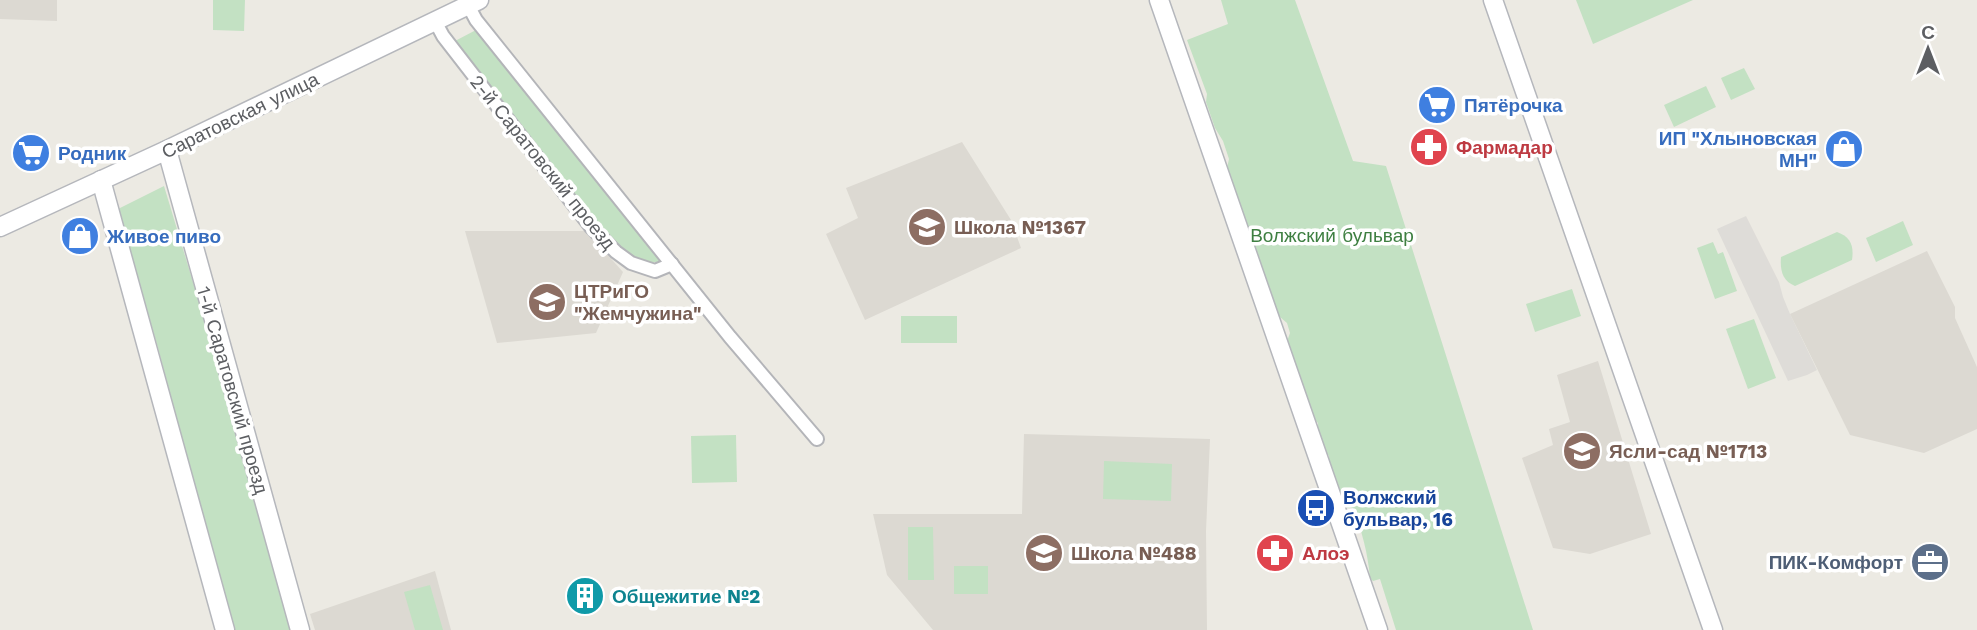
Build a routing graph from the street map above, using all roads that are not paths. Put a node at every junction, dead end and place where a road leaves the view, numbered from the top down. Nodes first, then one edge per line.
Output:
1 (1159, 0) edge
2 (1493, 0) edge
3 (474, 3) edge
4 (435, 21) junction
5 (166, 150) junction
6 (101, 180) junction
7 (0, 226) edge
8 (672, 264) junction
9 (817, 439) dead end
10 (225, 630) edge
11 (300, 630) edge
12 (1378, 630) edge
13 (1713, 630) edge

1 - 12 street
2 - 13 street
3 - 4 street, Саратовская улица
3 - 8 street, 2-й Саратовский проезд
4 - 5 street, Саратовская улица
4 - 8 street, 2-й Саратовский проезд
5 - 6 street, Саратовская улица
5 - 11 street, 1-й Саратовский проезд
6 - 7 street, Саратовская улица
6 - 10 street
8 - 9 street, 2-й Саратовский проезд

